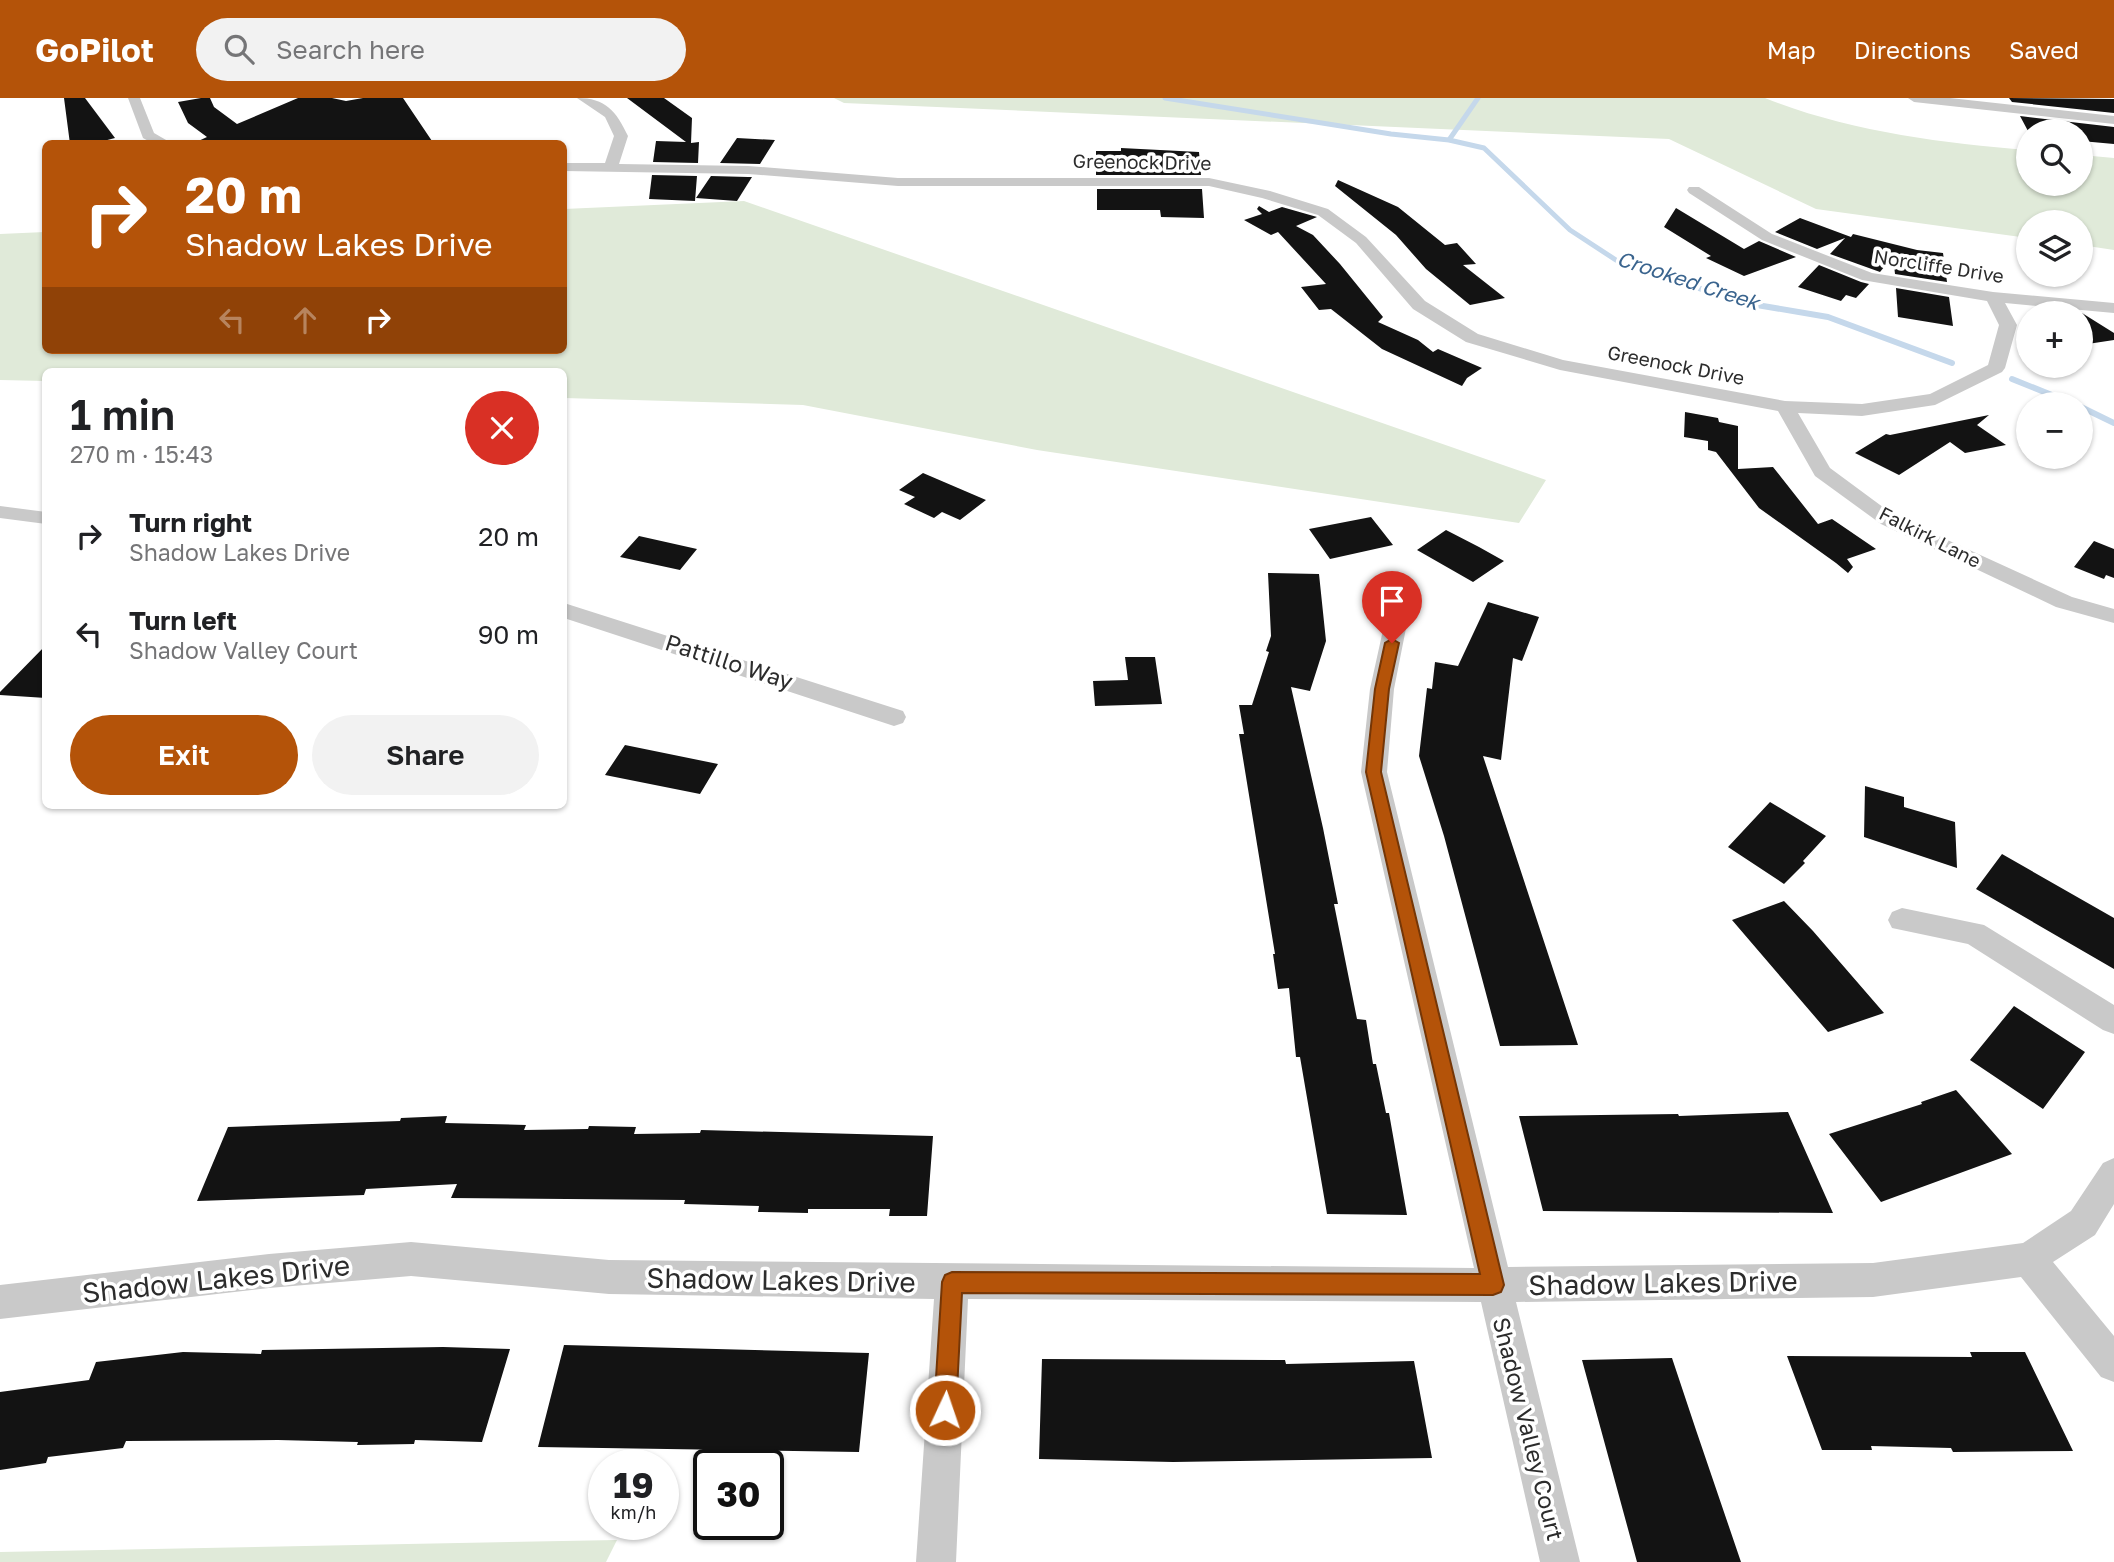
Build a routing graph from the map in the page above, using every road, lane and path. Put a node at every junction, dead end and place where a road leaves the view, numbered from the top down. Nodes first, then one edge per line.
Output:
1 (134, 98) edge
2 (583, 98) edge
3 (1914, 98) edge
4 (2114, 120) edge
5 (158, 140) edge
6 (567, 167) edge
7 (611, 168) junction
8 (1694, 190) dead end
9 (1993, 297) junction
10 (2114, 308) edge
11 (1785, 407) junction
12 (0, 512) edge
13 (42, 517) edge
14 (1401, 598) dead end
15 (567, 611) edge
16 (2114, 616) edge
17 (894, 716) dead end
18 (1902, 919) dead end
19 (2114, 1021) edge
20 (2114, 1174) edge
21 (2028, 1259) junction
22 (952, 1282) junction
23 (1493, 1285) junction
24 (0, 1302) edge
25 (2114, 1364) edge
26 (936, 1562) edge
27 (1560, 1562) edge

1 - 5 street
2 - 7 street
3 - 4 street
6 - 7 street, Greenock Drive
7 - 11 street, Greenock Drive
8 - 9 street, Norcliffe Drive
9 - 10 street, Norcliffe Drive
9 - 11 street, Greenock Drive
11 - 16 street, Falkirk Lane
12 - 13 street
14 - 23 street, Shadow Valley Court
15 - 17 street, Pattillo Way
18 - 19 street
20 - 21 street, Shadow Lakes Drive
21 - 23 street, Shadow Lakes Drive
21 - 25 street
22 - 23 street, Shadow Lakes Drive
22 - 24 street, Shadow Lakes Drive
22 - 26 street
23 - 27 street, Shadow Valley Court

